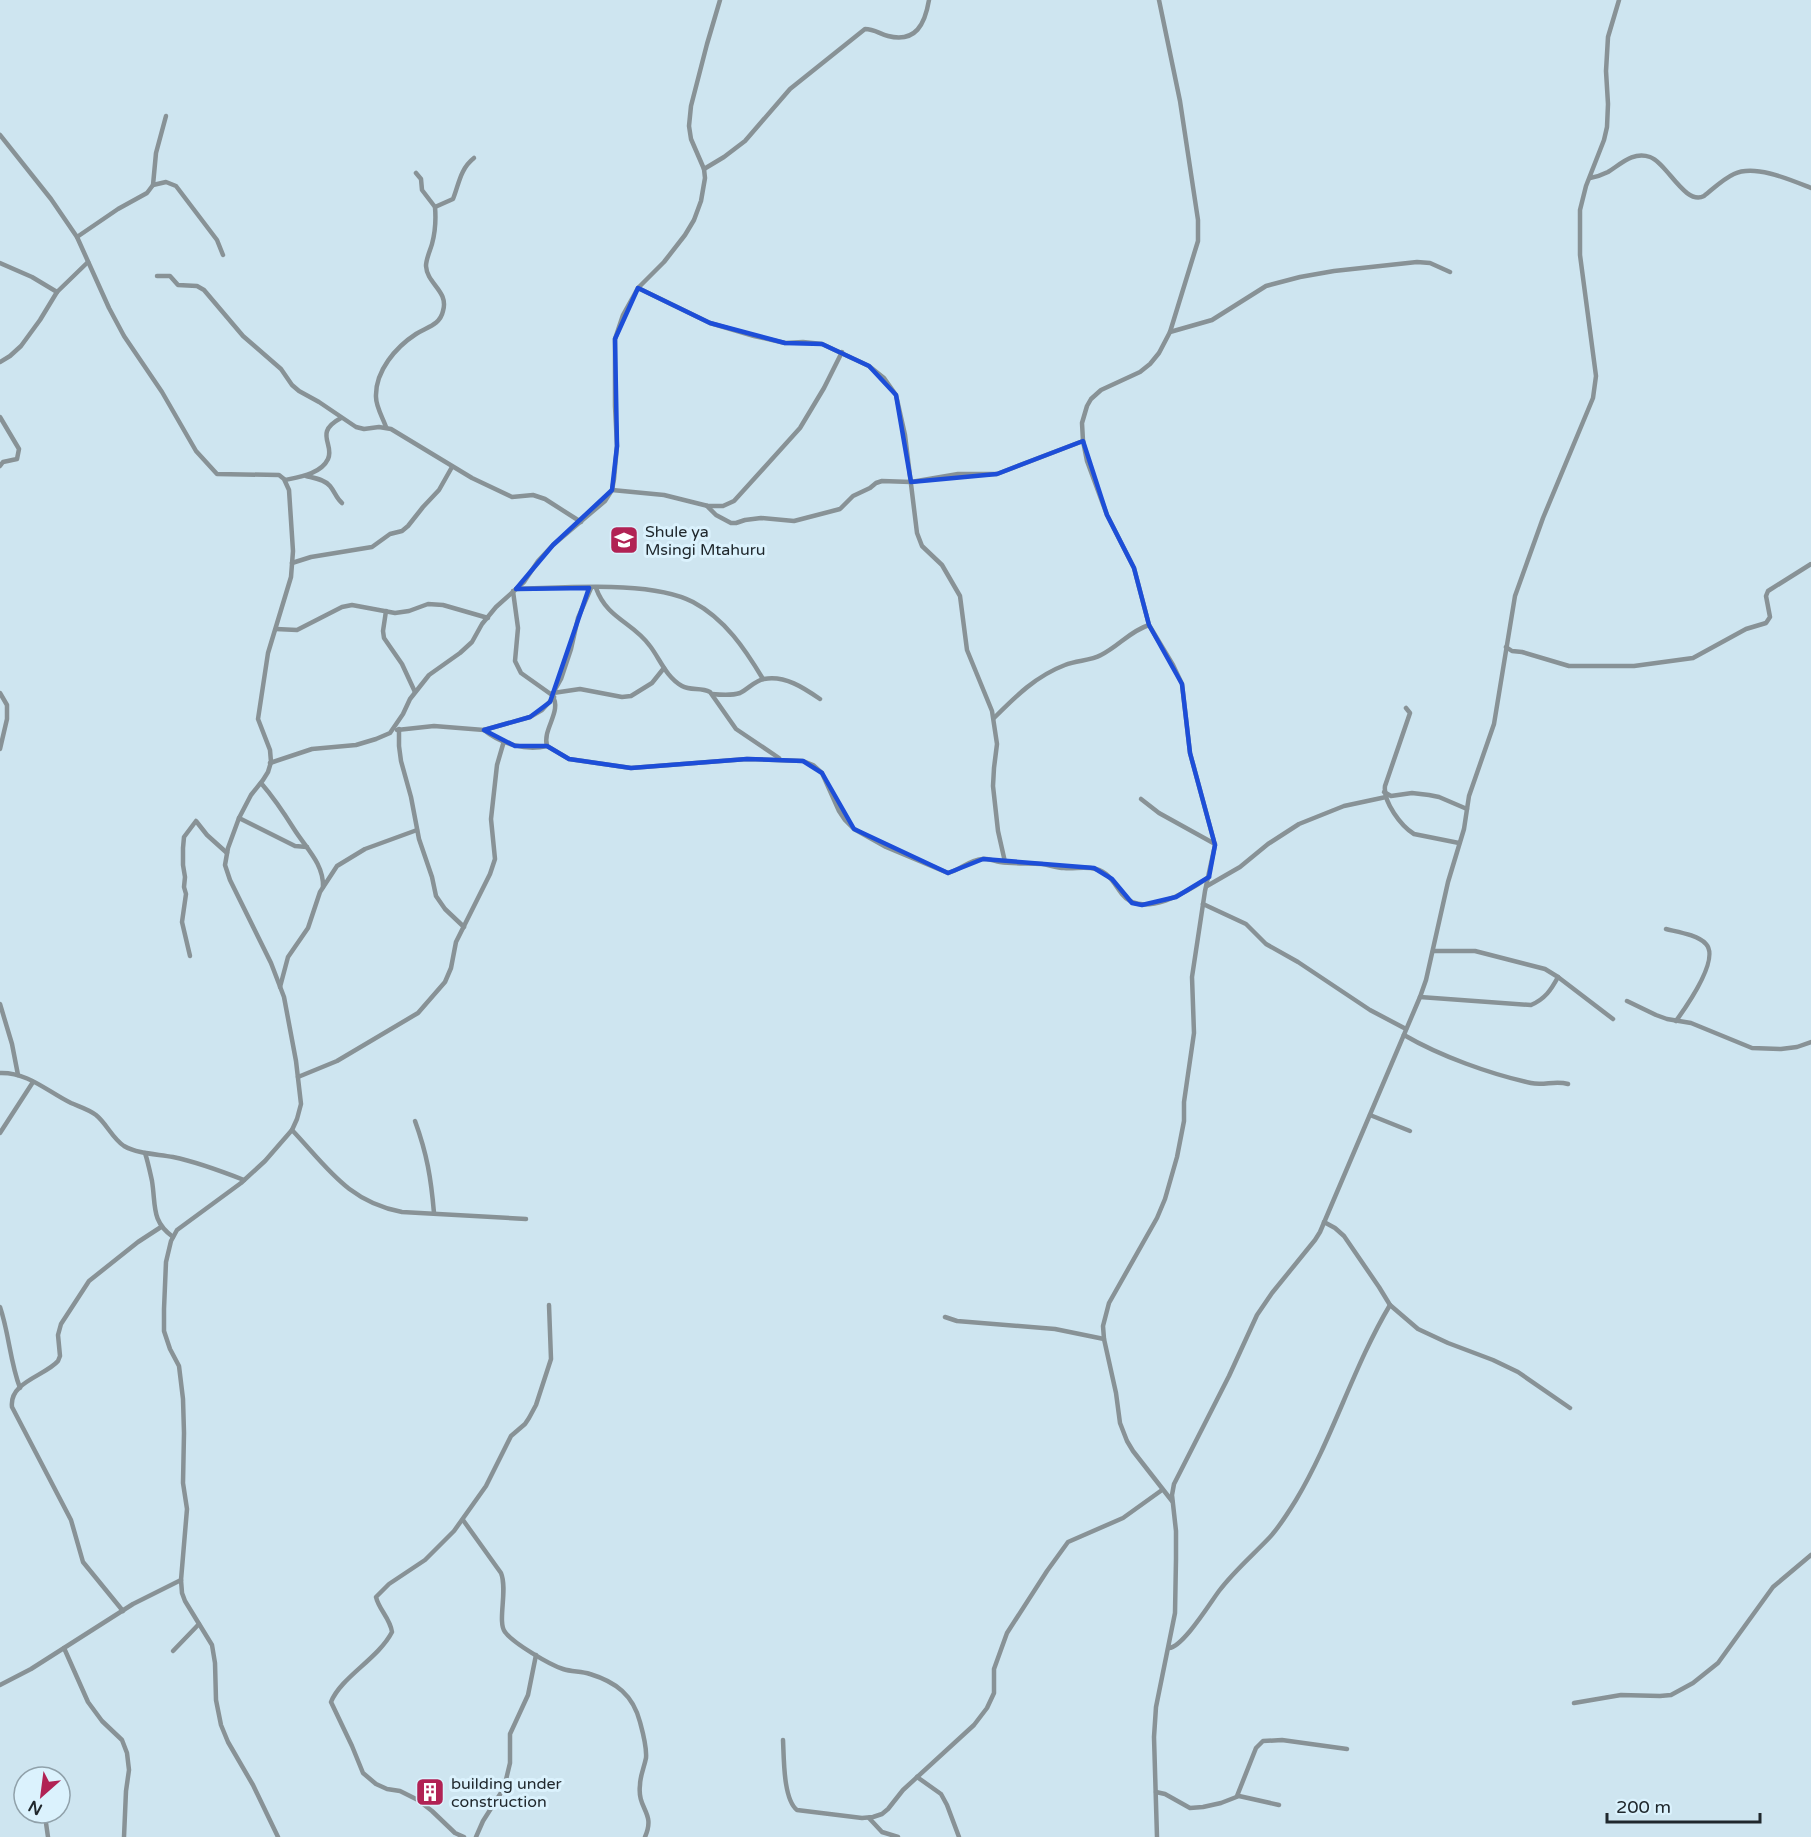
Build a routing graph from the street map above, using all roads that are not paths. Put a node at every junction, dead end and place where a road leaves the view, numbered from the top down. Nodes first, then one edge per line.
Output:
1 (720, 0) edge
2 (928, 0) edge
3 (1159, 0) edge
4 (1619, 0) edge
5 (166, 116) dead end
6 (0, 135) edge
7 (474, 158) dead end
8 (704, 169) junction
9 (416, 173) dead end
10 (1590, 178) junction
11 (153, 186) junction
12 (1811, 188) edge
13 (435, 207) junction
14 (77, 237) junction
15 (223, 255) dead end
16 (88, 262) junction
17 (0, 263) edge
18 (1450, 272) dead end
19 (157, 276) dead end
20 (638, 288) junction
21 (57, 292) junction
22 (1170, 332) junction
23 (842, 352) junction
24 (0, 362) edge
25 (0, 417) edge
26 (341, 418) junction
27 (386, 427) junction
28 (1083, 441) junction
29 (0, 466) edge
30 (452, 467) junction
31 (304, 476) junction
32 (285, 480) junction
33 (911, 482) junction
34 (612, 490) junction
35 (342, 503) dead end
36 (707, 506) junction
37 (581, 522) junction
38 (292, 563) junction
39 (1811, 564) edge
40 (593, 588) junction
41 (515, 590) junction
42 (386, 610) junction
43 (488, 618) junction
44 (1149, 625) junction
45 (276, 629) junction
46 (1506, 648) junction
47 (664, 668) junction
48 (763, 679) junction
49 (415, 692) junction
50 (0, 693) edge
51 (712, 694) junction
52 (553, 695) junction
53 (820, 699) dead end
54 (1407, 708) dead end
55 (994, 718) junction
56 (399, 729) junction
57 (484, 730) junction
58 (392, 731) junction
59 (504, 741) junction
60 (547, 746) junction
61 (0, 749) edge
62 (781, 760) junction
63 (270, 763) junction
64 (261, 783) junction
65 (1385, 795) junction
66 (1141, 799) dead end
67 (1467, 809) junction
68 (239, 818) junction
69 (417, 830) junction
70 (1215, 843) junction
71 (1459, 843) junction
72 (307, 847) junction
73 (227, 853) junction
74 (1005, 862) junction
75 (1209, 877) junction
76 (1207, 885) junction
77 (322, 888) junction
78 (1203, 904) junction
79 (464, 927) junction
80 (1666, 928) dead end
81 (1432, 951) junction
82 (190, 956) dead end
83 (1558, 977) junction
84 (280, 987) junction
85 (1420, 997) junction
86 (1627, 1001) dead end
87 (0, 1004) edge
88 (1613, 1019) dead end
89 (1676, 1021) junction
90 (1406, 1029) junction
91 (1404, 1035) junction
92 (1811, 1042) edge
93 (0, 1072) edge
94 (18, 1075) junction
95 (298, 1077) junction
96 (33, 1082) junction
97 (1568, 1084) dead end
98 (1370, 1115) junction
99 (415, 1121) dead end
100 (292, 1130) junction
101 (1410, 1131) dead end
102 (0, 1133) edge
103 (146, 1153) junction
104 (244, 1180) junction
105 (434, 1213) junction
106 (526, 1219) dead end
107 (1324, 1222) junction
108 (161, 1227) junction
109 (173, 1237) junction
110 (549, 1305) dead end
111 (1390, 1305) junction
112 (0, 1307) edge
113 (945, 1317) dead end
114 (1104, 1339) junction
115 (20, 1388) junction
116 (1570, 1408) dead end
117 (1162, 1490) junction
118 (1173, 1502) junction
119 (463, 1520) junction
120 (1811, 1555) edge
121 (181, 1580) junction
122 (123, 1611) junction
123 (199, 1624) junction
124 (64, 1648) junction
125 (1169, 1648) junction
126 (173, 1652) dead end
127 (536, 1655) junction
128 (0, 1685) edge
129 (1574, 1703) dead end
130 (783, 1740) dead end
131 (1347, 1749) dead end
132 (916, 1777) junction
133 (1156, 1792) junction
134 (1238, 1796) junction
135 (1279, 1805) dead end
136 (869, 1817) junction
137 (124, 1837) edge
138 (278, 1837) edge
139 (464, 1837) edge
140 (476, 1837) edge
141 (645, 1837) edge
142 (898, 1837) edge
143 (959, 1837) edge
144 (1157, 1837) edge

1 - 8 street
2 - 8 street
3 - 22 street
4 - 10 street
5 - 11 street
6 - 14 street
7 - 13 street
8 - 20 street
9 - 13 street
10 - 12 street
10 - 46 street
11 - 14 street
11 - 15 street
13 - 27 street
14 - 16 street
16 - 21 street
16 - 32 street
17 - 21 street
18 - 22 street
19 - 26 street
20 - 23 street
20 - 34 street
21 - 24 street
22 - 28 street
23 - 33 street
23 - 36 street
25 - 29 street
26 - 27 street
26 - 31 street
27 - 30 street
28 - 33 street
28 - 44 street
30 - 37 street
30 - 38 street
31 - 32 street
31 - 35 street
32 - 38 street
33 - 36 street
33 - 55 street
34 - 36 street
34 - 37 street
37 - 41 street
38 - 45 street
39 - 46 street
40 - 41 street
40 - 47 street
40 - 48 street
40 - 52 street
41 - 43 street
41 - 52 street
42 - 43 street
42 - 45 street
42 - 49 street
43 - 49 street
44 - 55 street
44 - 70 street
45 - 63 street
46 - 67 street
47 - 51 street
47 - 52 street
48 - 51 street
48 - 53 street
49 - 58 street
50 - 61 street
51 - 62 street
52 - 57 street
52 - 60 street
54 - 65 street
55 - 74 street
56 - 57 street
56 - 58 street
56 - 69 street
57 - 59 street
58 - 63 street
59 - 60 street
59 - 79 street
60 - 62 street
62 - 74 street
63 - 64 street
64 - 68 street
64 - 72 street
65 - 67 street
65 - 71 street
65 - 76 street
66 - 70 street
67 - 71 street
68 - 72 street
68 - 73 street
69 - 77 street
69 - 79 street
70 - 75 street
71 - 81 street
72 - 77 street
73 - 82 street
73 - 84 street
74 - 75 street
75 - 76 street
76 - 78 street
77 - 84 street
78 - 90 street
78 - 114 street
79 - 95 street
80 - 89 street
81 - 83 street
81 - 85 street
83 - 85 street
83 - 88 street
84 - 95 street
85 - 90 street
86 - 89 street
87 - 94 street
89 - 92 street
90 - 91 street
91 - 97 street
91 - 98 street
93 - 94 street
94 - 96 street
95 - 100 street
96 - 102 street
96 - 103 street
98 - 101 street
98 - 107 street
99 - 105 street
100 - 104 street
100 - 105 street
103 - 104 street
103 - 108 street
104 - 109 street
105 - 106 street
107 - 111 street
107 - 118 street
108 - 109 street
108 - 115 street
109 - 121 street
110 - 119 street
111 - 116 street
111 - 125 street
112 - 115 street
113 - 114 street
114 - 117 street
115 - 122 street
117 - 118 street
117 - 132 street
118 - 125 street
119 - 127 street
119 - 139 street
120 - 129 street
121 - 122 street
121 - 123 street
122 - 124 street
123 - 126 street
123 - 138 street
124 - 128 street
124 - 137 street
125 - 133 street
127 - 140 street
127 - 141 street
130 - 136 street
131 - 134 street
132 - 136 street
132 - 143 street
133 - 134 street
133 - 144 street
134 - 135 street
136 - 142 street

